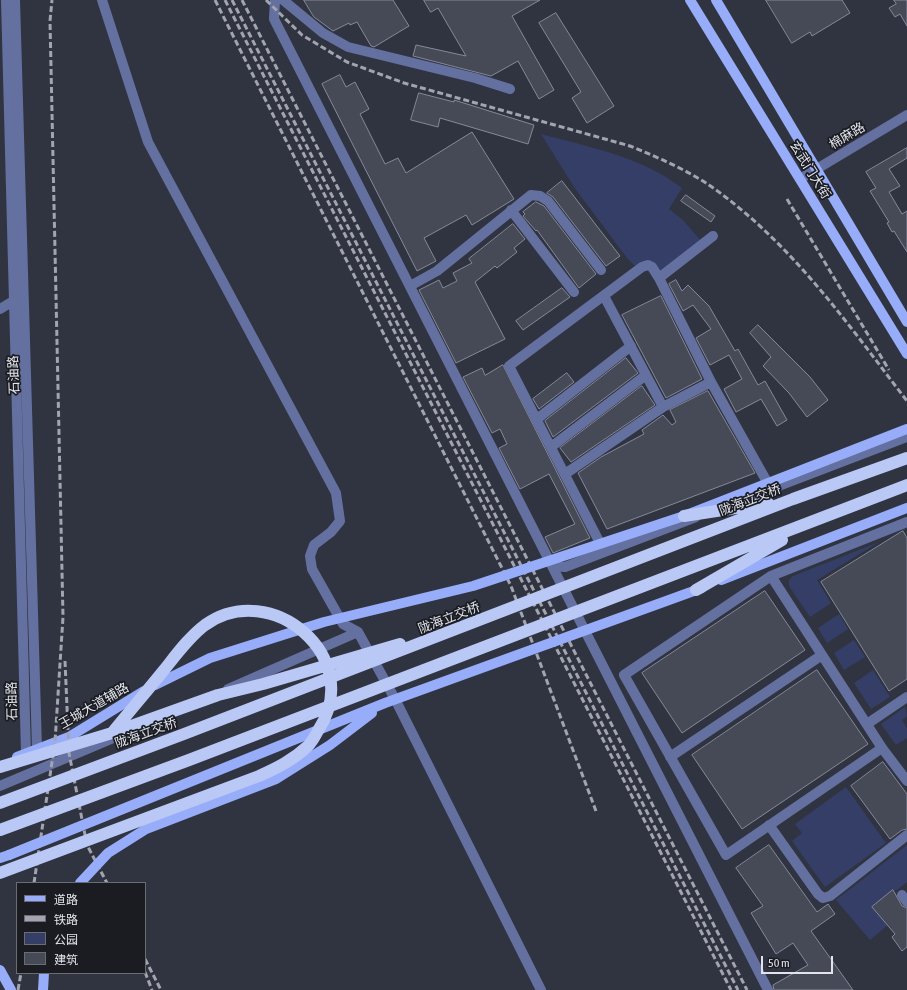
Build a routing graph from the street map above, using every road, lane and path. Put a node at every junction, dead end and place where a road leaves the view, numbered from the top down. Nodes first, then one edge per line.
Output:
1 (6, 0) edge
2 (15, 0) edge
3 (102, 0) edge
4 (275, 0) edge
5 (282, 0) edge
6 (690, 0) edge
7 (716, 0) edge
8 (510, 89) dead end
9 (907, 115) edge
10 (817, 169) junction
11 (800, 179) junction
12 (511, 210) junction
13 (713, 236) dead end
14 (601, 270) dead end
15 (659, 278) junction
16 (410, 286) junction
17 (574, 292) dead end
18 (604, 296) junction
19 (20, 300) junction
20 (0, 309) edge
21 (907, 322) edge
22 (631, 346) junction
23 (907, 354) edge
24 (646, 375) junction
25 (711, 382) junction
26 (663, 407) junction
27 (536, 419) junction
28 (907, 429) edge
29 (907, 438) edge
30 (551, 447) junction
31 (907, 458) edge
32 (565, 474) junction
33 (907, 485) edge
34 (771, 489) junction
35 (793, 499) junction
36 (907, 509) edge
37 (684, 516) junction
38 (815, 520) junction
39 (907, 522) edge
40 (605, 552) junction
41 (780, 557) junction
42 (552, 566) junction
43 (771, 576) junction
44 (696, 590) junction
45 (486, 618) junction
46 (584, 629) junction
47 (358, 632) junction
48 (822, 655) junction
49 (907, 697) edge
50 (385, 703) junction
51 (867, 724) junction
52 (112, 733) junction
53 (882, 748) junction
54 (37, 749) junction
55 (26, 753) junction
56 (670, 757) junction
57 (0, 763) edge
58 (0, 767) edge
59 (907, 781) edge
60 (0, 786) edge
61 (0, 803) edge
62 (769, 825) junction
63 (0, 830) edge
64 (907, 835) edge
65 (0, 858) edge
66 (0, 873) edge
67 (81, 882) edge
68 (0, 970) edge
69 (44, 974) edge
70 (11, 990) edge
71 (43, 990) edge
72 (541, 990) edge
73 (768, 990) edge

1 - 19 street, 石油路
2 - 19 street, 石油路
3 - 47 street
4 - 16 street
5 - 8 street
6 - 11 main road, 玄武门大街
7 - 10 main road, 玄武门大街
9 - 10 street, 棉麻路
10 - 11 street, 棉麻路
10 - 21 main road, 玄武门大街
11 - 23 main road, 玄武门大街
12 - 14 street
12 - 16 street
12 - 17 street
13 - 15 street
15 - 18 street
15 - 25 street
16 - 42 street
18 - 22 street
18 - 27 street
19 - 20 street
19 - 54 street, 石油路
19 - 55 street, 石油路
22 - 24 street
22 - 27 street
24 - 26 street
24 - 30 street
25 - 26 street
25 - 34 street
26 - 32 street
27 - 30 street
28 - 37 main road, 王城大道辅路, bridge
29 - 34 street
30 - 32 street
31 - 35 highway, 陇海立交桥, bridge
32 - 40 street
33 - 38 highway, bridge
34 - 40 street
35 - 37 highway, bridge
35 - 45 highway, 陇海立交桥, bridge
36 - 41 main road, bridge
37 - 54 main road, 王城大道辅路, bridge
38 - 44 highway, bridge
38 - 63 highway, bridge
39 - 43 street
40 - 42 street
41 - 44 main road, bridge
41 - 46 street
42 - 46 street
43 - 48 street
43 - 56 street
44 - 50 main road, bridge
45 - 52 highway, bridge
45 - 61 highway, 陇海立交桥, bridge
46 - 73 street
47 - 60 street
47 - 72 street
48 - 51 street
48 - 56 street
49 - 51 street
50 - 65 main road, bridge
50 - 67 main road, bridge
51 - 53 street
52 - 58 highway, bridge
52 - 66 highway, bridge
53 - 59 street
53 - 62 street
54 - 55 main road, 王城大道辅路
55 - 57 main road, 王城大道辅路
56 - 62 street
62 - 64 street
68 - 70 main road
69 - 71 main road

